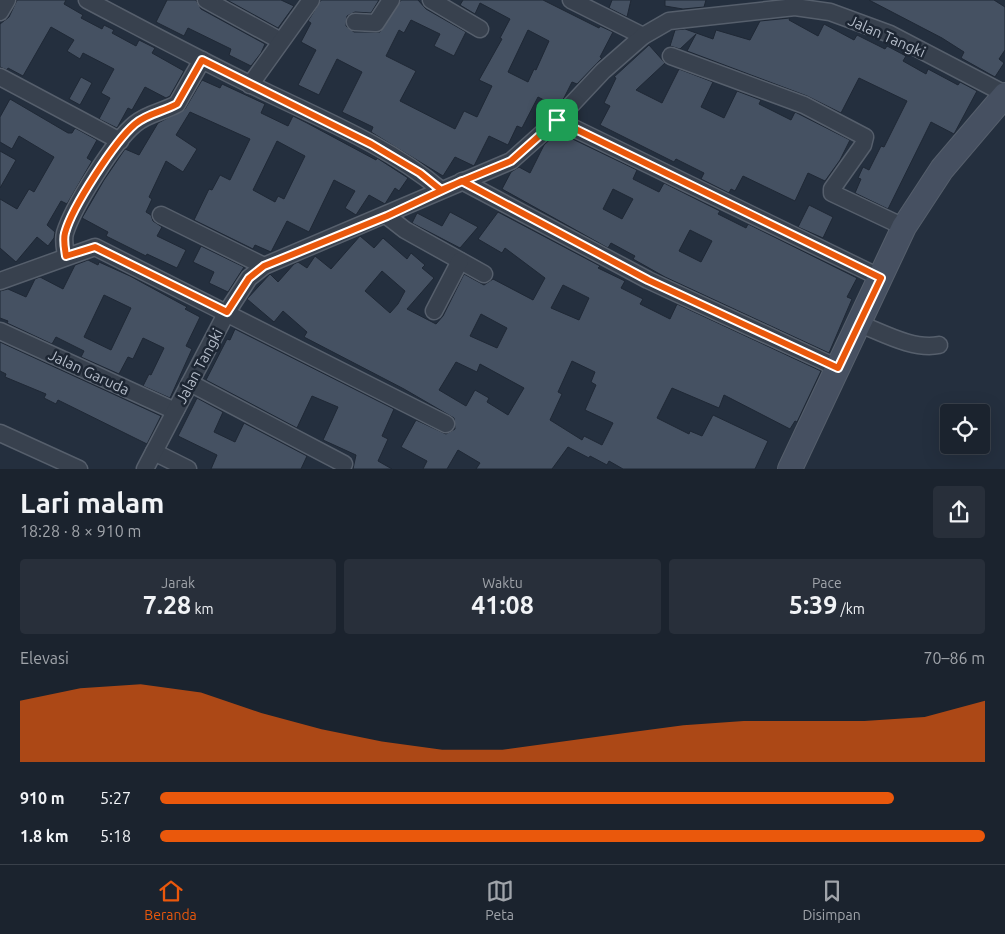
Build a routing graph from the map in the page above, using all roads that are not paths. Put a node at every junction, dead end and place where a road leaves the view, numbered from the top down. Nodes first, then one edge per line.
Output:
1 (7, 0) edge
2 (87, 0) edge
3 (206, 0) edge
4 (311, 0) edge
5 (391, 0) edge
6 (431, 0) edge
7 (571, 0) edge
8 (820, 0) edge
9 (0, 12) edge
10 (830, 12) junction
11 (355, 22) dead end
12 (480, 29) dead end
13 (642, 36) junction
14 (281, 41) junction
15 (671, 56) dead end
16 (202, 60) junction
17 (0, 76) edge
18 (250, 85) junction
19 (1005, 94) edge
20 (557, 120) junction
21 (120, 141) junction
22 (462, 181) junction
23 (441, 190) junction
24 (161, 215) dead end
25 (387, 216) junction
26 (904, 227) junction
27 (66, 256) junction
28 (460, 261) junction
29 (264, 266) junction
30 (484, 274) dead end
31 (881, 278) junction
32 (0, 281) edge
33 (434, 311) dead end
34 (227, 312) junction
35 (860, 324) junction
36 (0, 331) edge
37 (939, 345) dead end
38 (838, 368) junction
39 (190, 383) junction
40 (177, 408) junction
41 (446, 424) dead end
42 (0, 433) edge
43 (154, 452) junction
44 (344, 464) dead end
45 (80, 469) edge
46 (145, 469) edge
47 (188, 469) edge
48 (790, 469) edge

1 - 9 street
2 - 16 street
3 - 14 street
4 - 14 street
5 - 11 street
6 - 12 street
7 - 13 street
8 - 10 street
10 - 13 street, Jalan Tangki
10 - 19 street, Jalan Tangki
13 - 20 street, Jalan Tangki
14 - 18 street
15 - 26 street
16 - 18 street
16 - 21 street
17 - 21 street
18 - 23 street
19 - 26 main road
20 - 22 street, Jalan Tangki
20 - 31 street
21 - 27 street
22 - 23 street, Jalan Tangki
22 - 38 street
23 - 25 street, Jalan Tangki
24 - 29 street
25 - 28 street
25 - 29 street, Jalan Tangki
26 - 31 main road
27 - 32 street
27 - 34 street
28 - 30 street
28 - 33 street
29 - 34 street, Jalan Tangki
31 - 35 main road
34 - 39 street, Jalan Tangki
34 - 41 street
35 - 37 street
35 - 38 main road
36 - 40 street, Jalan Garuda
38 - 48 main road
39 - 40 street, Jalan Tangki
39 - 44 street
40 - 43 street, Jalan Tangki
42 - 45 street
43 - 46 street, Jalan Tangki
43 - 47 street

